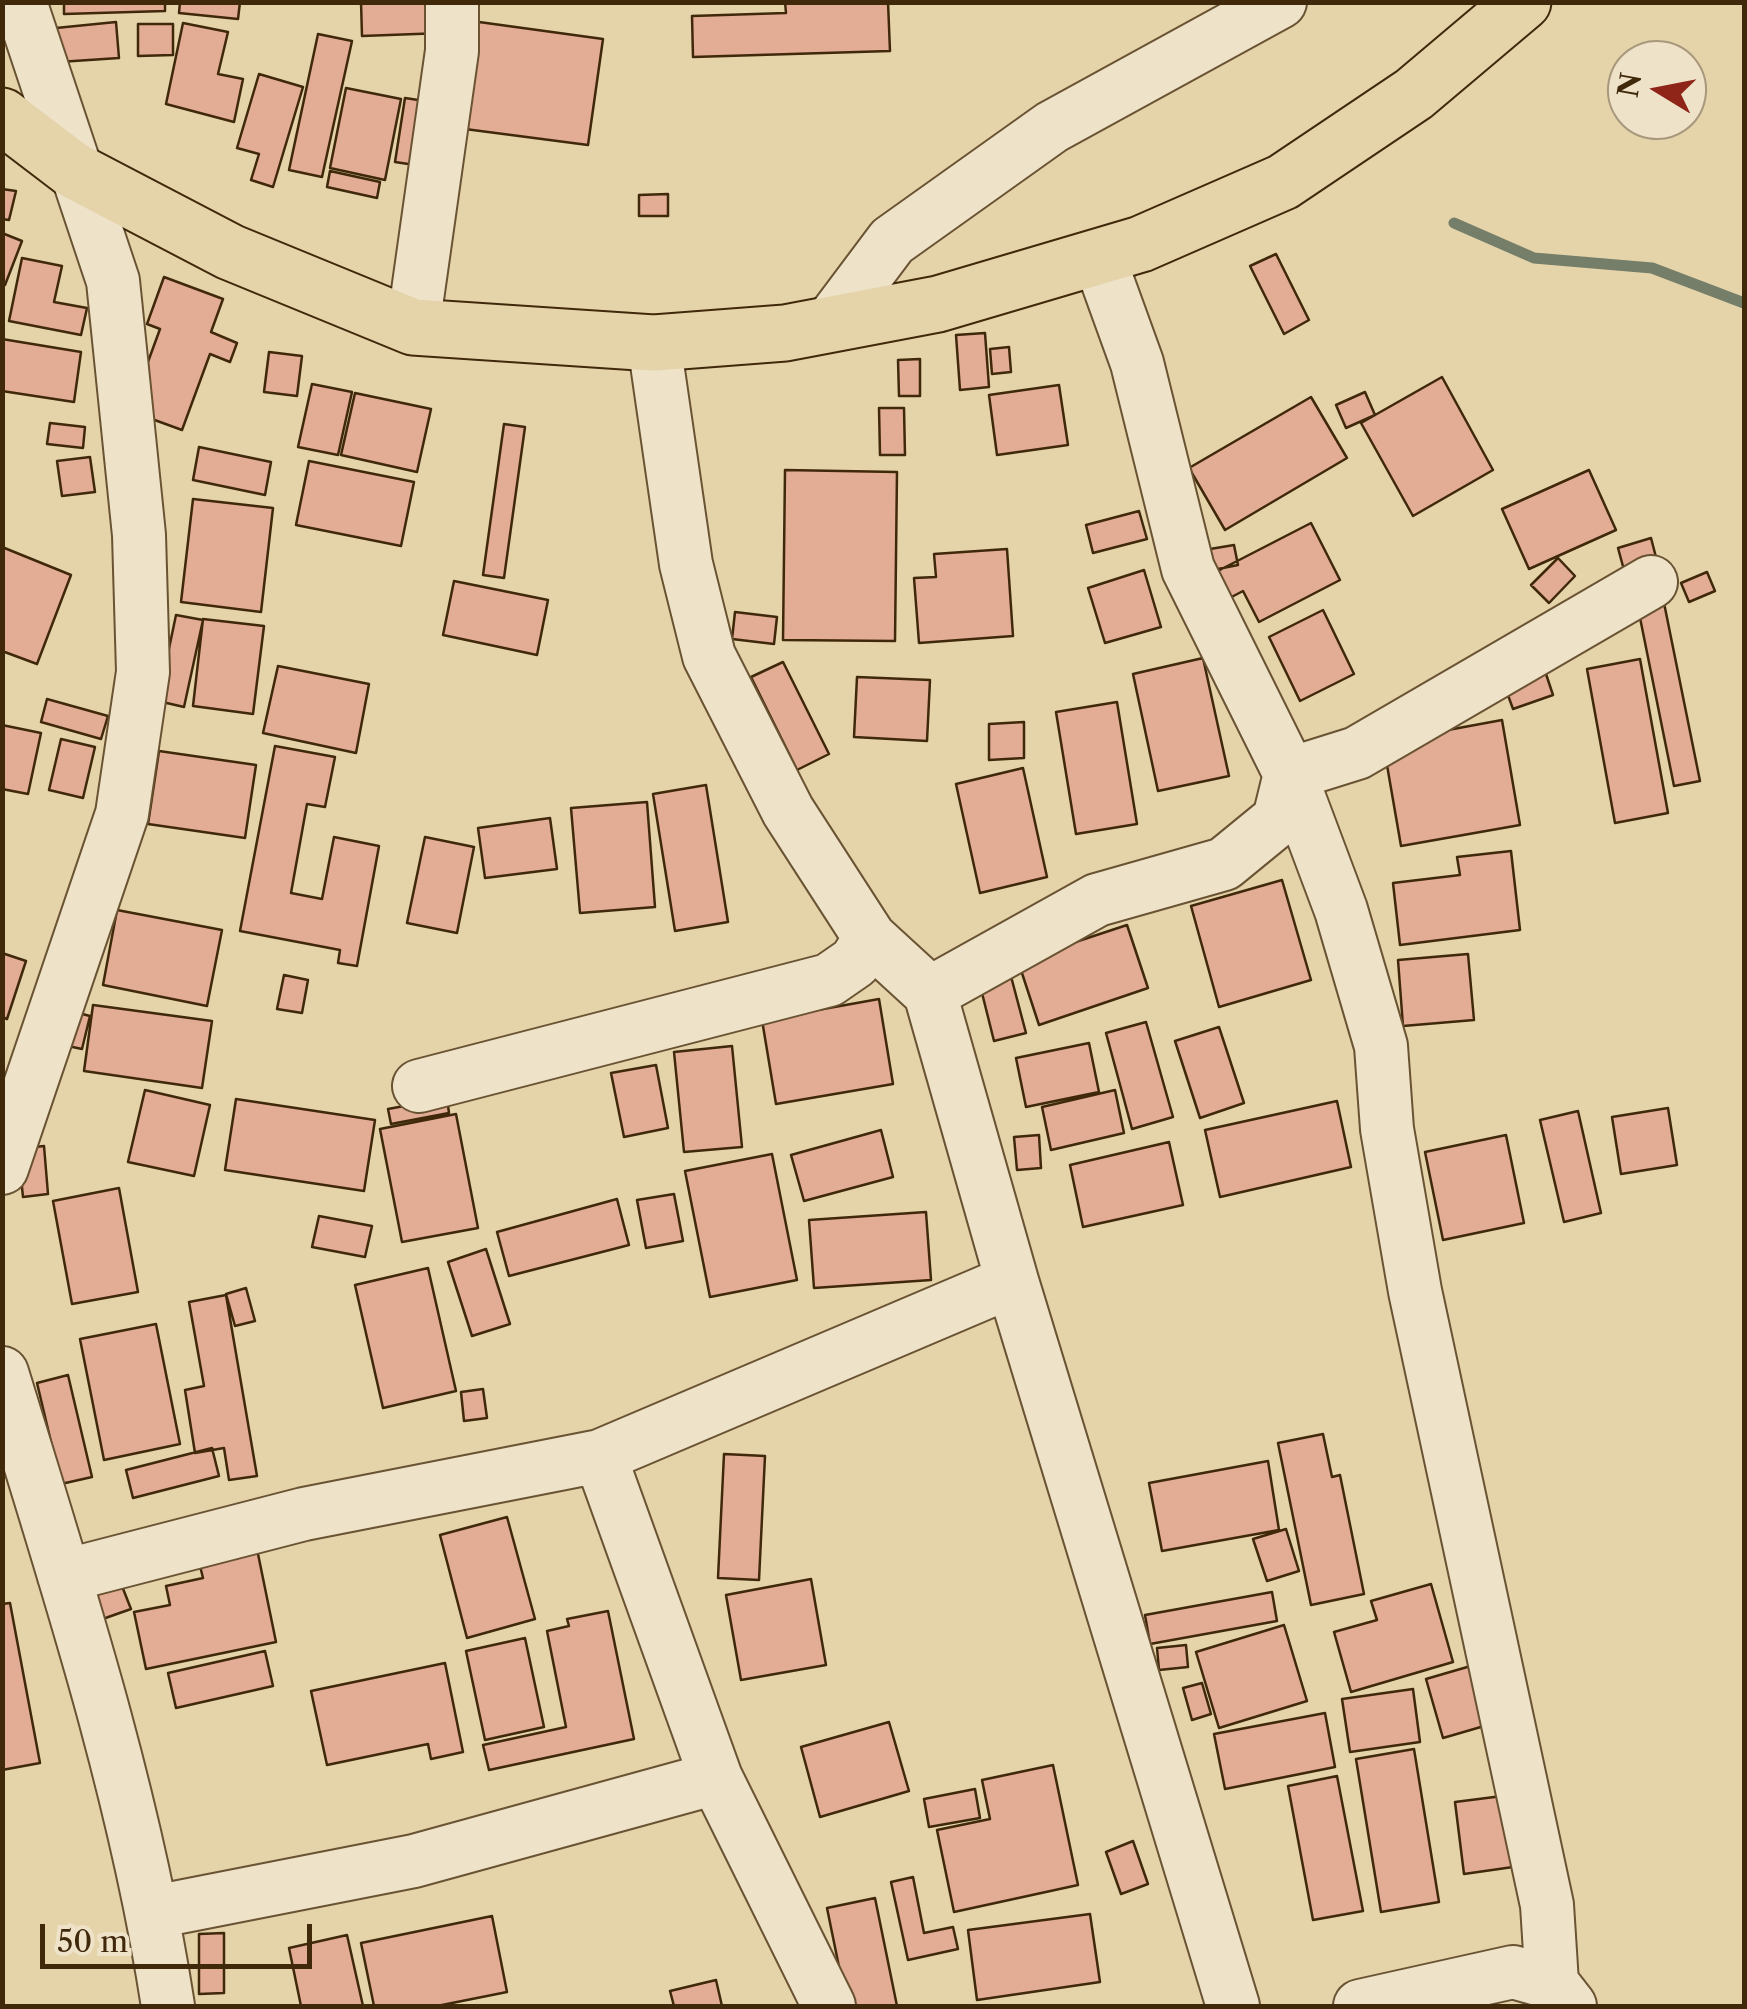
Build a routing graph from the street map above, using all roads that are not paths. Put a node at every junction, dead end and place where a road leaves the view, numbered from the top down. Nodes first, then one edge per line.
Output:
1 (20, 2) edge
2 (452, 2) edge
3 (1280, 2) edge
4 (1524, 2) edge
5 (2, 116) edge
6 (73, 170) junction
7 (1099, 258) junction
8 (830, 324) junction
9 (413, 327) junction
10 (654, 343) junction
11 (1651, 582) dead end
12 (1290, 774) junction
13 (870, 938) junction
14 (930, 993) junction
15 (420, 1086) dead end
16 (2, 1168) edge
17 (1012, 1280) junction
18 (2, 1373) edge
19 (600, 1456) junction
20 (64, 1576) junction
21 (716, 1778) junction
22 (154, 1912) junction
23 (1561, 1995) edge
24 (168, 2006) edge
25 (829, 2006) edge
26 (1233, 2006) edge
27 (1360, 2006) edge

1 - 6 street
2 - 9 street
3 - 8 street
4 - 7 main road
5 - 6 main road
6 - 9 main road
6 - 16 street
7 - 8 main road
7 - 12 street
8 - 10 main road
9 - 10 main road
10 - 13 street
11 - 12 street
12 - 14 street
12 - 23 street
13 - 14 street
13 - 15 street
14 - 17 street
17 - 19 street
17 - 26 street
18 - 20 street
19 - 20 street
19 - 21 street
20 - 22 street
21 - 22 street
21 - 25 street
22 - 24 street
23 - 27 street

